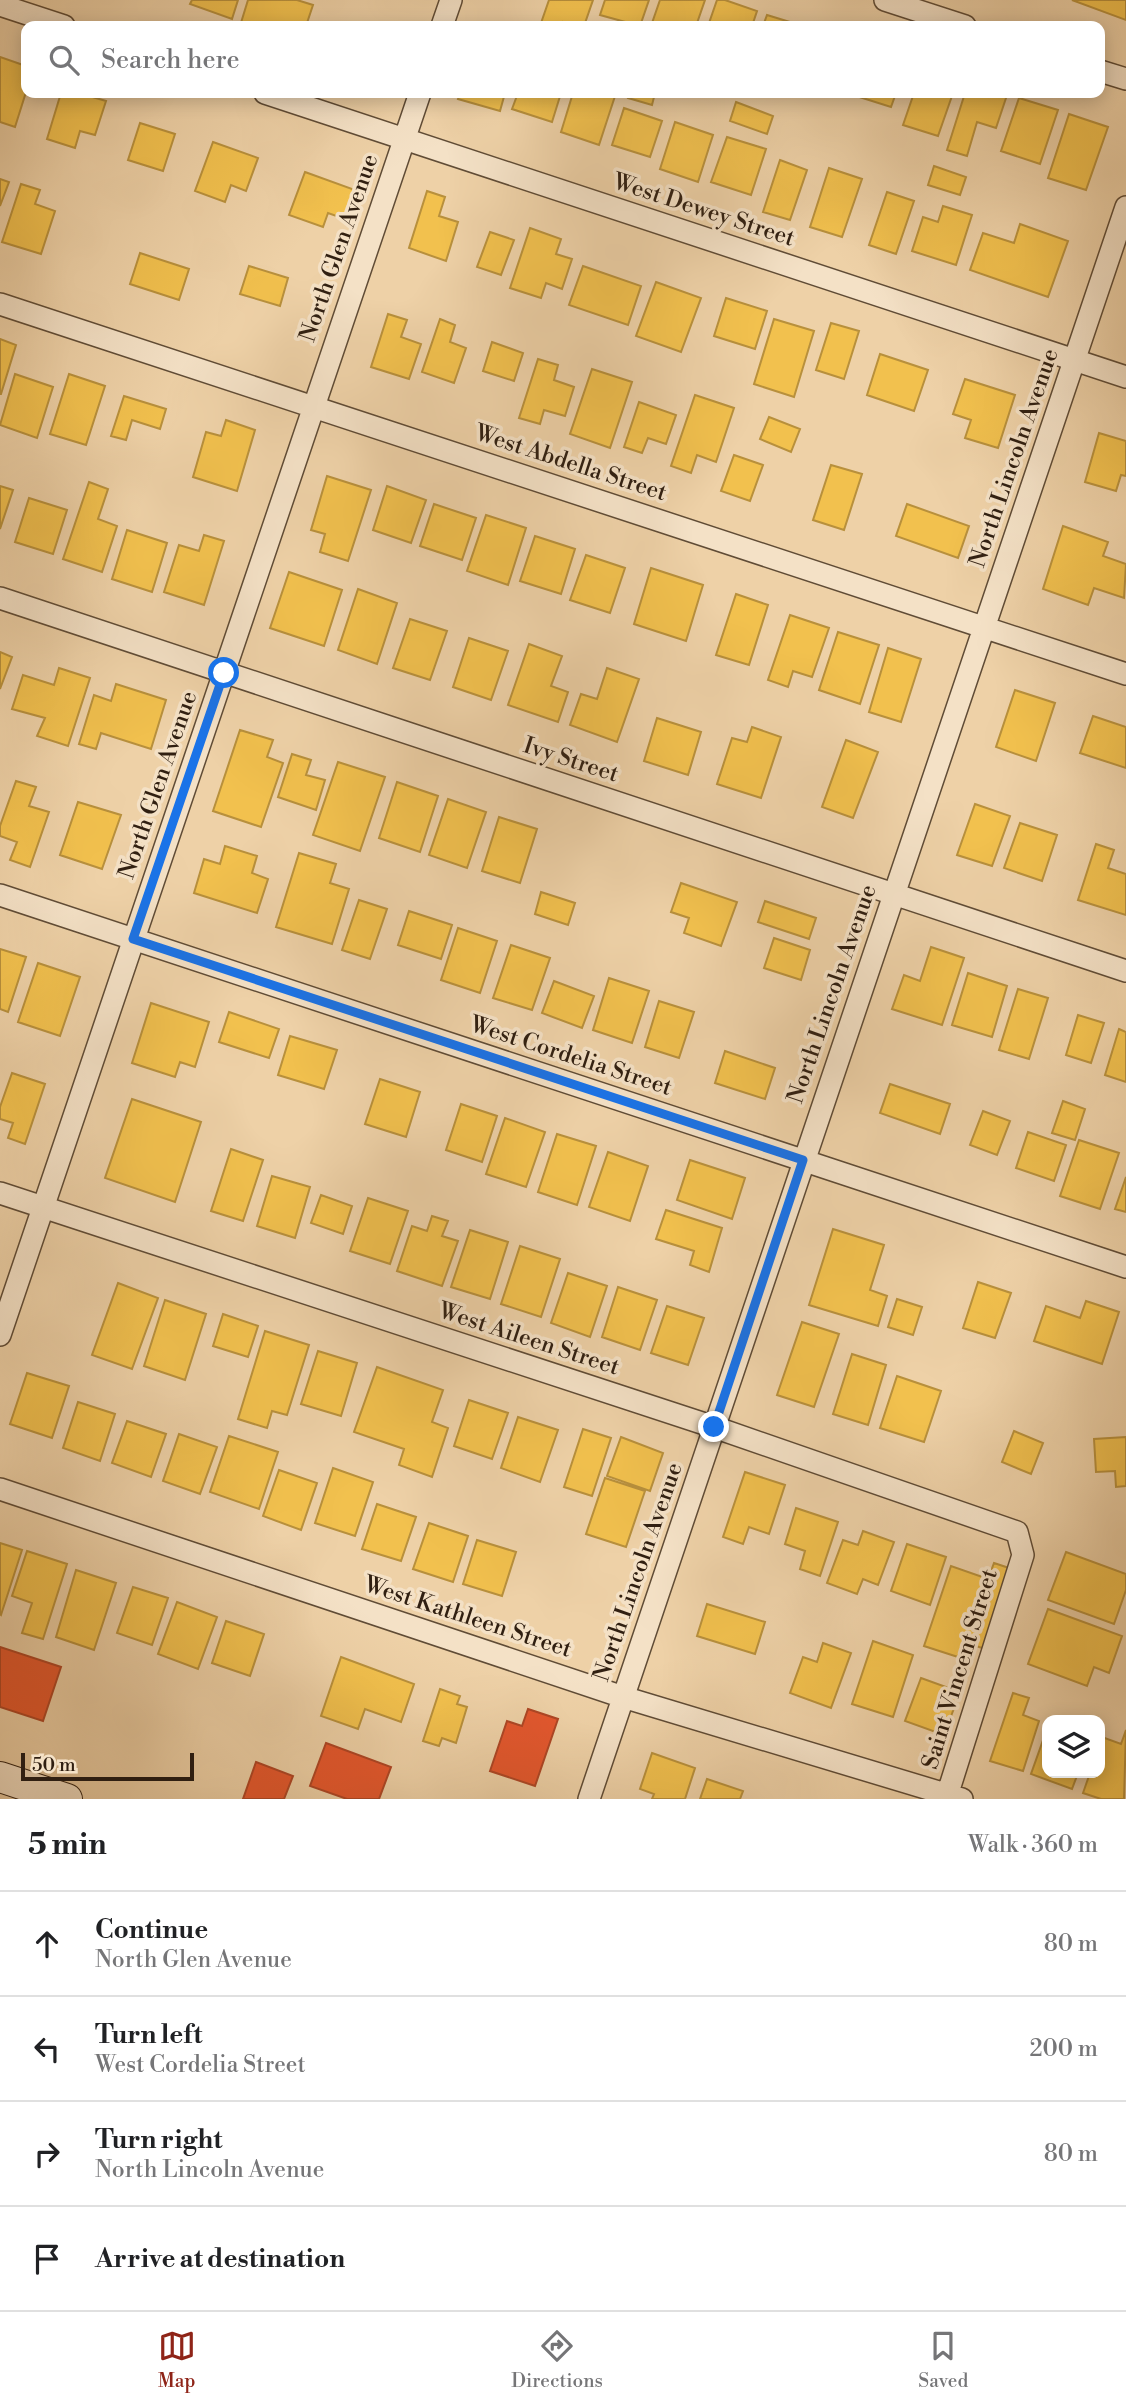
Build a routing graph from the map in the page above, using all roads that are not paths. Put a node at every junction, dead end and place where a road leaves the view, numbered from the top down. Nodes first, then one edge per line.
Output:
1 (451, 0) edge
2 (885, 0) edge
3 (0, 5) edge
4 (49, 21) edge
5 (444, 21) edge
6 (950, 21) edge
7 (1105, 73) edge
8 (1126, 79) edge
9 (280, 98) edge
10 (417, 98) edge
11 (404, 139) junction
12 (1126, 207) edge
13 (0, 304) edge
14 (1074, 360) junction
15 (1126, 377) edge
16 (313, 406) junction
17 (0, 598) edge
18 (985, 627) junction
19 (224, 673) junction
20 (1126, 674) edge
21 (895, 894) junction
22 (0, 895) edge
23 (133, 939) junction
24 (1126, 971) edge
25 (803, 1160) junction
26 (0, 1193) edge
27 (43, 1207) junction
28 (1126, 1267) edge
29 (0, 1335) edge
30 (714, 1427) junction
31 (0, 1489) edge
32 (1023, 1555) joint
33 (623, 1697) junction
34 (0, 1777) edge
35 (952, 1797) edge
36 (67, 1799) edge
37 (589, 1799) edge

1 - 5 street
2 - 6 street
3 - 4 street
7 - 8 street
9 - 11 street, West Dewey Street
10 - 11 street, North Glen Avenue
11 - 14 street, West Dewey Street
11 - 16 street, North Glen Avenue
12 - 14 street, North Lincoln Avenue
13 - 16 street, West Abdella Street
14 - 15 street, West Dewey Street
14 - 18 street, North Lincoln Avenue
16 - 18 street, West Abdella Street
16 - 19 street, North Glen Avenue
17 - 19 street, Ivy Street
18 - 20 street, West Abdella Street
18 - 21 street, North Lincoln Avenue
19 - 21 street, Ivy Street
19 - 23 street, North Glen Avenue
21 - 24 street, Ivy Street
21 - 25 street, North Lincoln Avenue
22 - 23 street, West Cordelia Street
23 - 25 street, West Cordelia Street
23 - 27 street, North Glen Avenue
25 - 28 street, West Cordelia Street
25 - 30 street, North Lincoln Avenue
26 - 27 street, West Aileen Street
27 - 29 street, North Glen Avenue
27 - 30 street, West Aileen Street
30 - 32 street, West Aileen Street
30 - 33 street, North Lincoln Avenue
31 - 33 street, West Kathleen Street
32 - 35 street, Saint Vincent Street
33 - 35 street, West Kathleen Street
33 - 37 street, North Lincoln Avenue
34 - 36 main road

